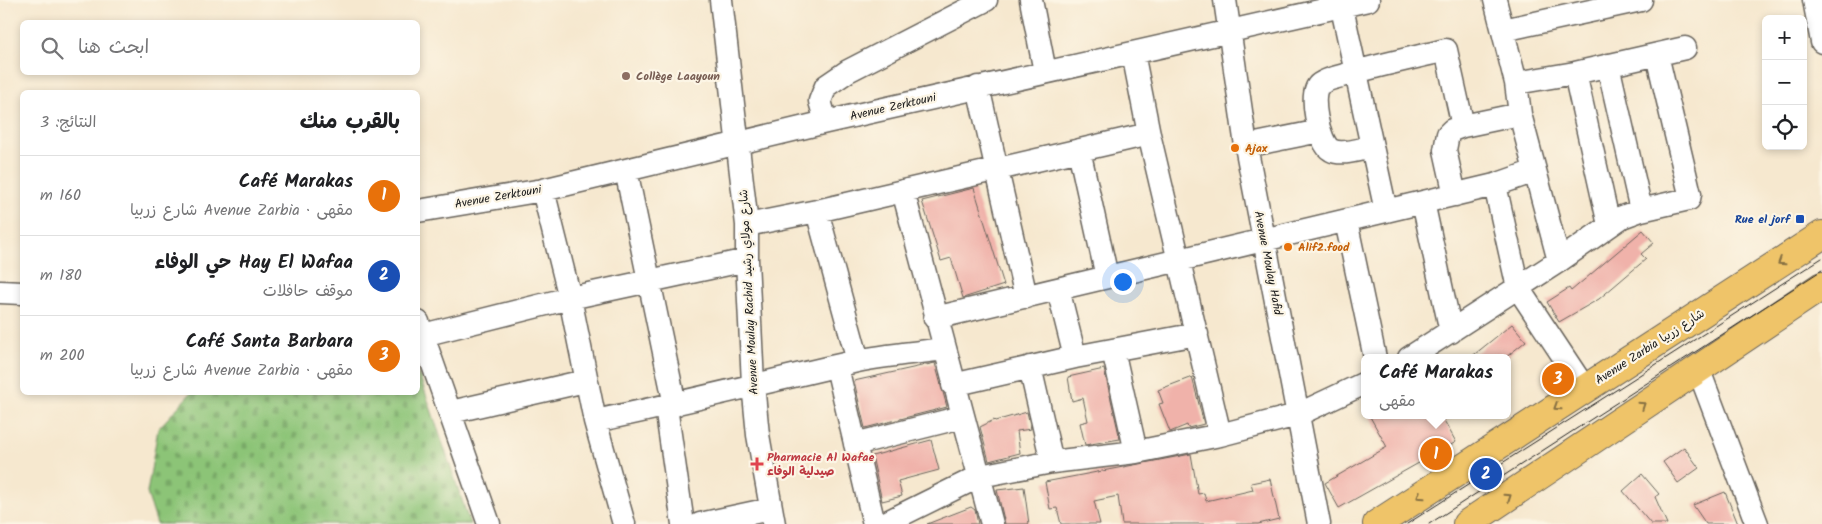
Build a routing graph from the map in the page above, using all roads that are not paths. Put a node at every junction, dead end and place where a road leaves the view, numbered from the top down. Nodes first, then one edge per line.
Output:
1 (721, 0) edge
2 (986, 0) edge
3 (1031, 0) edge
4 (1225, 0) edge
5 (1368, 0) edge
6 (1495, 0) edge
7 (1641, 0) edge
8 (1814, 0) edge
9 (1342, 8) junction
10 (1503, 30) junction
11 (1229, 33) junction
12 (1822, 42) edge
13 (1685, 48) dead end
14 (1133, 53) junction
15 (1657, 54) junction
16 (1608, 66) junction
17 (1045, 72) junction
18 (1356, 72) junction
19 (1575, 73) junction
20 (1516, 83) junction
21 (978, 87) junction
22 (1520, 114) junction
23 (826, 122) junction
24 (1463, 126) junction
25 (1320, 130) junction
26 (1150, 134) junction
27 (738, 144) junction
28 (1246, 146) junction
29 (1372, 147) junction
30 (1079, 150) junction
31 (626, 170) junction
32 (995, 170) junction
33 (1535, 171) junction
34 (1494, 185) junction
35 (542, 190) junction
36 (903, 191) junction
37 (1455, 195) junction
38 (1423, 202) junction
39 (1641, 210) junction
40 (420, 211) edge
41 (818, 211) junction
42 (1386, 211) junction
43 (1346, 221) junction
44 (747, 225) junction
45 (1609, 225) junction
46 (1822, 235) edge
47 (1264, 241) junction
48 (747, 260) junction
49 (1179, 261) junction
50 (1559, 261) junction
51 (1107, 278) junction
52 (648, 282) junction
53 (1822, 286) edge
54 (1518, 288) junction
55 (1058, 289) junction
56 (0, 292) edge
57 (20, 293) edge
58 (1026, 296) junction
59 (570, 298) junction
60 (935, 318) junction
61 (420, 328) edge
62 (1450, 332) junction
63 (1197, 334) junction
64 (944, 349) junction
65 (1114, 350) junction
66 (1373, 354) edge
67 (1415, 354) edge
68 (1075, 357) junction
69 (847, 364) junction
70 (1030, 367) junction
71 (1698, 368) junction
72 (585, 381) junction
73 (754, 384) junction
74 (953, 385) junction
75 (1361, 385) edge
76 (1585, 389) junction
77 (671, 406) junction
78 (451, 412) junction
79 (1297, 415) junction
80 (962, 417) junction
81 (595, 421) junction
82 (1220, 435) junction
83 (855, 444) junction
84 (1136, 452) junction
85 (1052, 462) junction
86 (980, 476) junction
87 (772, 517) edge
88 (489, 524) edge
89 (624, 524) edge
90 (684, 524) edge
91 (700, 524) edge
92 (874, 524) edge
93 (883, 524) edge
94 (992, 524) edge
95 (1319, 524) edge
96 (1377, 524) edge
97 (1467, 524) edge
98 (1757, 524) edge

1 - 27 street, Avenue Moulay Rachid شارع مولاي رشيد
2 - 23 street
3 - 17 street
4 - 11 street, Avenue Moulay Hafid
5 - 9 street, Avenue Zerktouni
6 - 10 street
7 - 10 street
8 - 12 street
9 - 11 street, Avenue Zerktouni
9 - 18 street
10 - 20 street
11 - 14 street, Avenue Zerktouni
11 - 28 street, Avenue Moulay Hafid
13 - 15 street
14 - 17 street, Avenue Zerktouni
14 - 26 street
15 - 16 street
15 - 39 street
16 - 19 street
16 - 39 street
17 - 21 street, Avenue Zerktouni
18 - 24 street
18 - 25 street
18 - 29 street
19 - 20 street
19 - 45 street
20 - 22 street
21 - 23 street, Avenue Zerktouni
21 - 32 street
22 - 24 street
22 - 33 street
23 - 27 street, Avenue Zerktouni
24 - 37 street
25 - 28 street
25 - 29 street
26 - 30 street
26 - 49 street
27 - 31 street, Avenue Zerktouni
27 - 44 street, Avenue Moulay Rachid شارع مولاي رشيد
28 - 47 street, Avenue Moulay Hafid
29 - 42 street
30 - 32 street
30 - 51 street
31 - 35 street, Avenue Zerktouni
31 - 52 street
32 - 36 street
32 - 58 street
33 - 34 street
33 - 50 street
34 - 37 street
34 - 54 street
35 - 40 street, Avenue Zerktouni
35 - 59 street
36 - 41 street
36 - 60 street
37 - 38 street
38 - 42 street
38 - 62 street
39 - 45 street
41 - 44 street
41 - 69 street
42 - 43 street
43 - 47 street
43 - 66 street
44 - 48 street, Avenue Moulay Rachid شارع مولاي رشيد
45 - 50 street
46 -> 76 main road, Avenue Zarbia شارع زربيا
47 - 49 street
47 - 79 street, Avenue Moulay Hafid
48 - 52 street
48 - 73 street, Avenue Moulay Rachid شارع مولاي رشيد
49 - 51 street
49 - 63 street
50 - 54 street
51 - 55 street
52 - 59 street
52 - 77 street
53 - 71 main road
54 - 62 street
54 - 76 street
55 - 58 street
55 - 68 street
56 - 57 street
58 - 60 street
59 - 61 street
59 - 72 street
60 - 64 street
61 - 78 street
62 - 67 street
63 - 65 street
63 - 82 street
64 - 69 street
64 - 74 street
65 - 68 street
65 - 84 street
68 - 70 street
69 - 73 street
69 - 83 street
70 - 74 street
70 - 85 street
97 -> 71 main road
71 - 98 street
72 - 78 street
72 - 81 street
73 - 77 street
73 - 87 street, Avenue Moulay Rachid شارع مولاي رشيد
74 - 80 street
75 - 79 street
76 -> 96 main road, Avenue Zarbia شارع زربيا
77 - 81 street
77 - 90 street
78 - 88 street
79 - 82 street
79 - 95 street, Avenue Moulay Hafid
80 - 83 street
80 - 86 street
81 - 89 street
82 - 84 street
83 - 92 street
84 - 85 street
85 - 86 street
86 - 93 street
86 - 94 street
87 - 91 street

